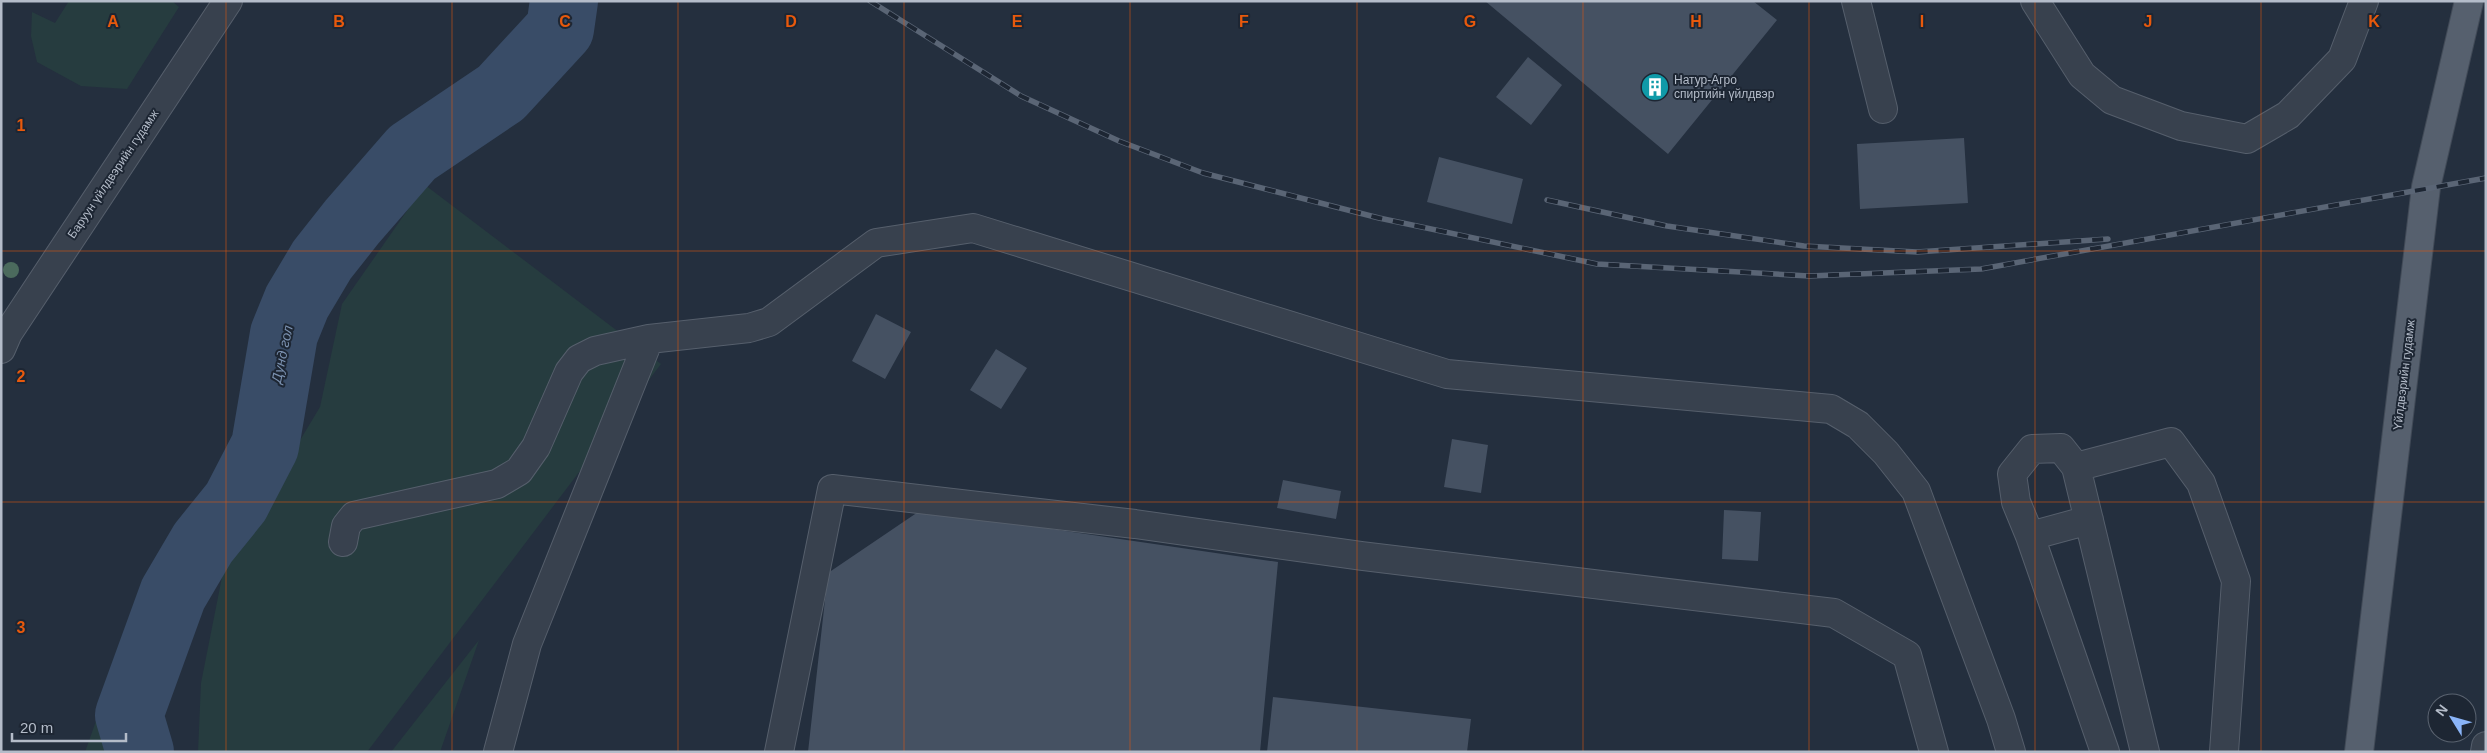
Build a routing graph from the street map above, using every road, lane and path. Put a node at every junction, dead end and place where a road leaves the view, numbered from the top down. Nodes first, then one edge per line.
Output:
1 (228, 1) edge
2 (1856, 1) edge
3 (2035, 1) edge
4 (2364, 1) edge
5 (2469, 1) edge
6 (1883, 109) dead end
7 (4, 337) edge
8 (649, 339) junction
9 (2076, 467) junction
10 (2089, 520) junction
11 (2030, 536) junction
12 (343, 542) dead end
13 (2486, 746) edge
14 (498, 752) edge
15 (779, 752) edge
16 (1934, 752) edge
17 (2011, 752) edge
18 (2105, 752) edge
19 (2145, 752) edge
20 (2224, 752) edge
21 (2359, 752) edge
22 (2485, 752) edge

1 - 7 street, Баруун үйлдвэрийн гудамж
2 - 6 street
3 - 4 street
5 - 21 main road, Yйлдвэрийн гудамж
8 - 12 street
8 - 14 street
8 - 17 street
9 - 10 street
9 - 11 street
9 - 20 street
10 - 11 street
10 - 19 street
11 - 18 street
13 - 22 street
15 - 16 street

